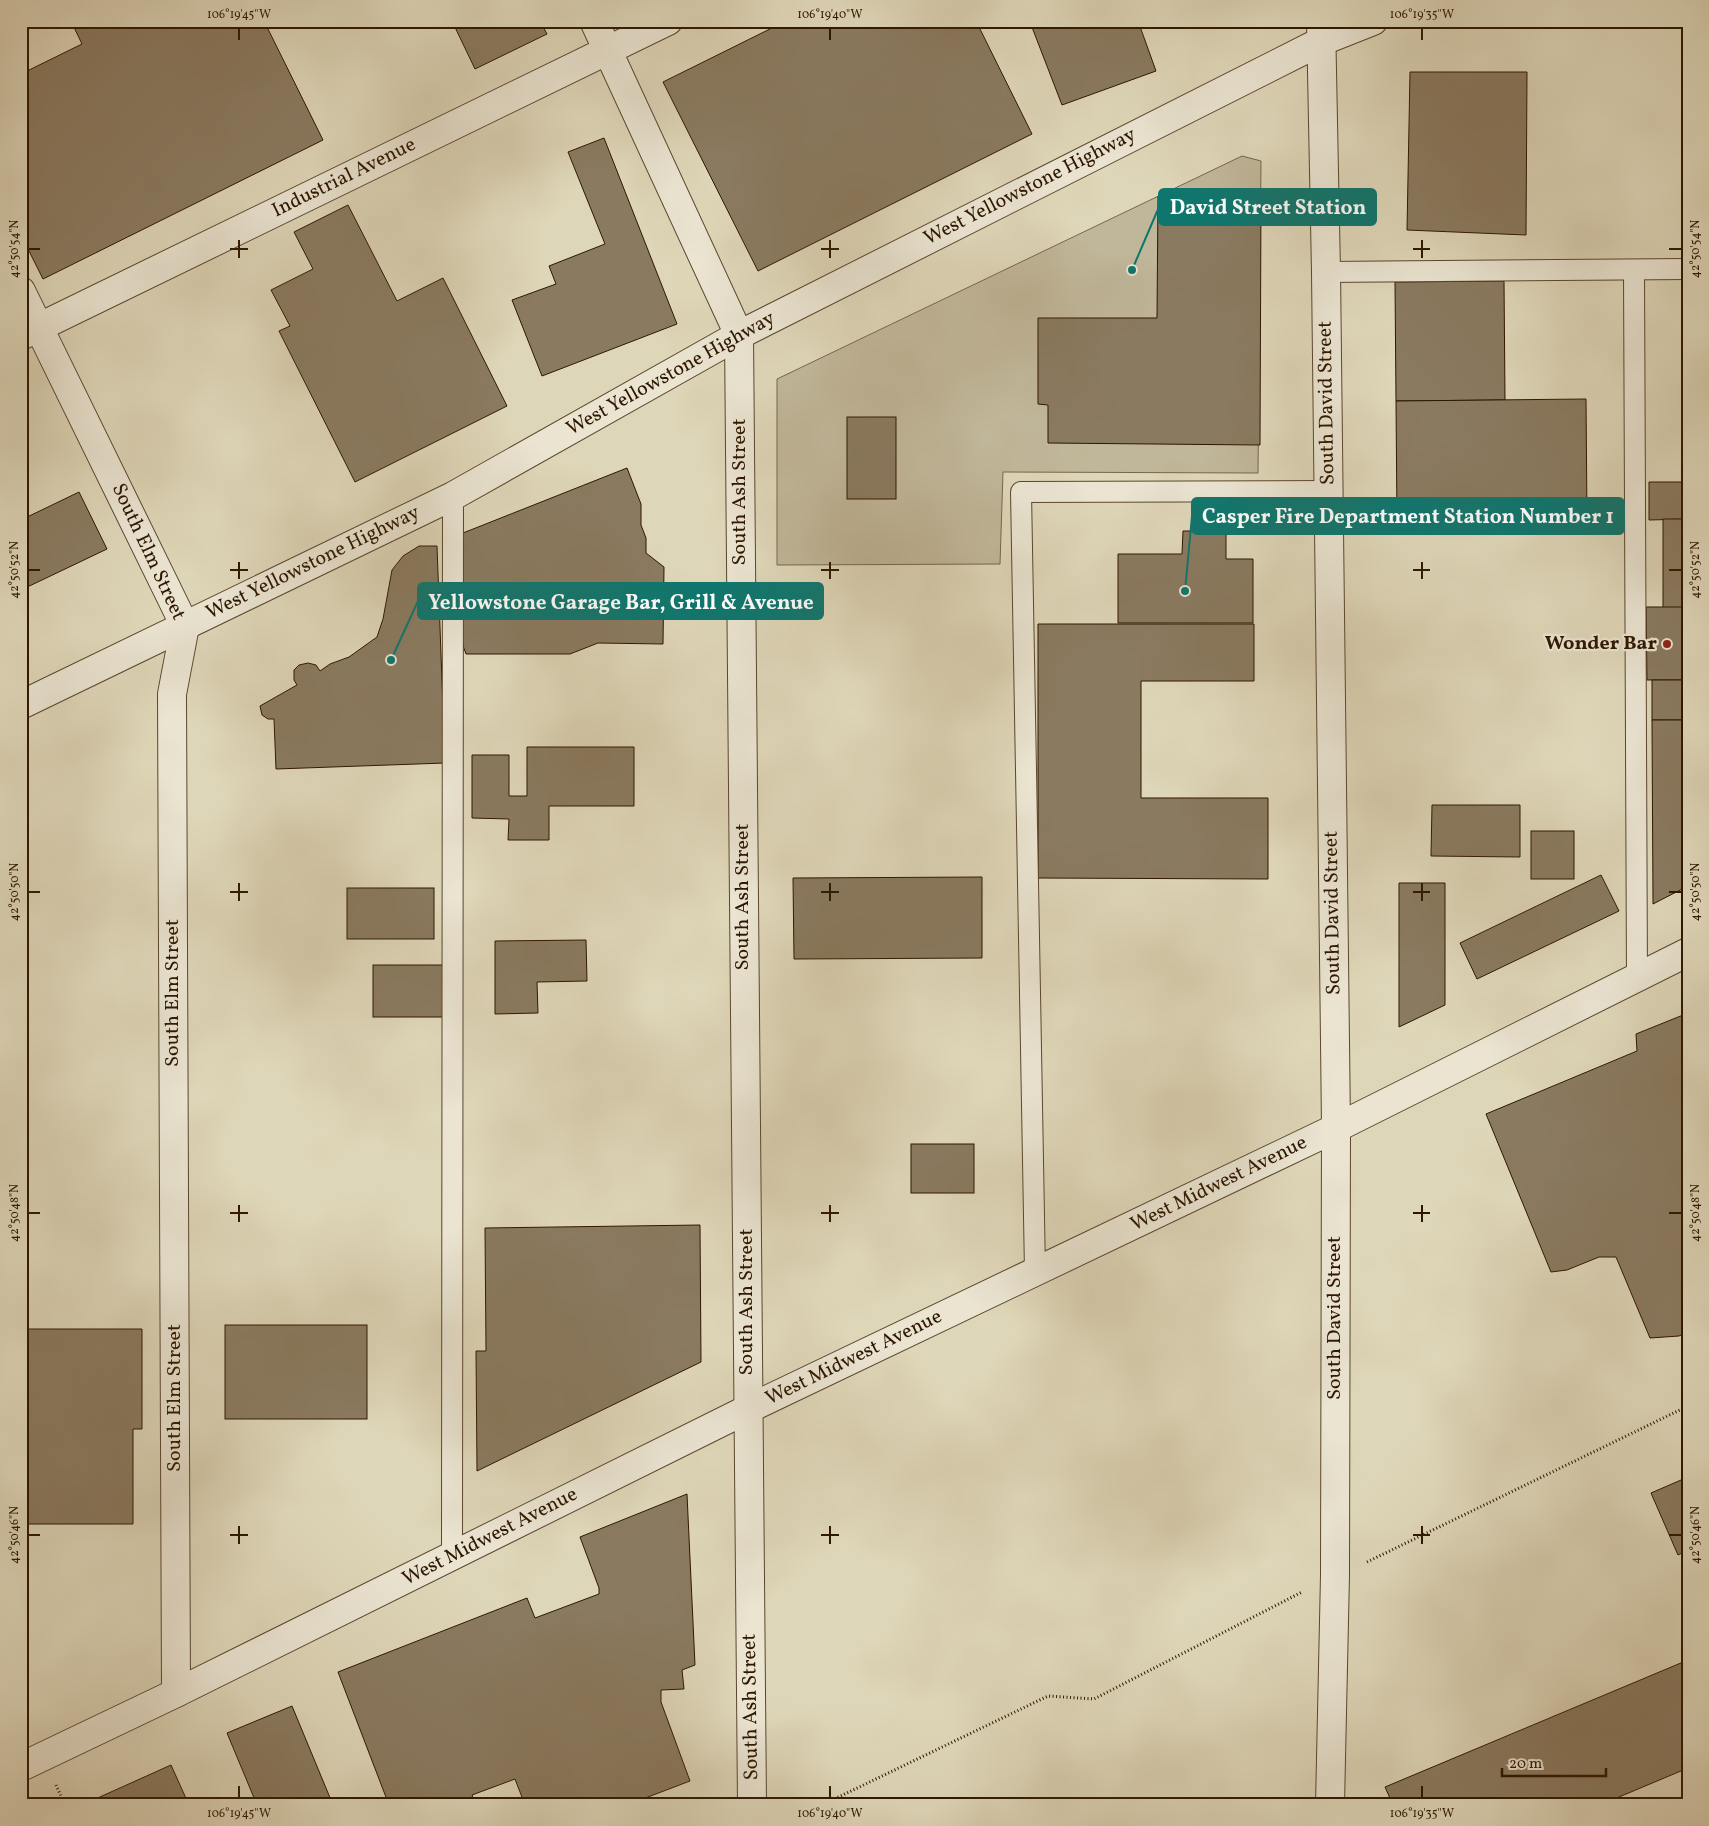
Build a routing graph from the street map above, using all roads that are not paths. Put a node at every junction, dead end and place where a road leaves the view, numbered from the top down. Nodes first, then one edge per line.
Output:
1 (594, 21) edge
2 (668, 21) edge
3 (1373, 21) edge
4 (1320, 32) edge
5 (607, 50) junction
6 (1688, 269) edge
7 (1634, 270) junction
8 (1326, 272) junction
9 (21, 291) edge
10 (31, 331) edge
11 (739, 335) junction
12 (1328, 492) junction
13 (453, 496) junction
14 (185, 626) junction
15 (21, 705) edge
16 (1688, 952) edge
17 (1637, 978) junction
18 (1336, 1128) junction
19 (1035, 1272) junction
20 (748, 1409) junction
21 (452, 1556) junction
22 (176, 1694) junction
23 (21, 1767) edge
24 (752, 1805) edge
25 (1330, 1805) edge

1 - 5 street, South Ash Street
2 - 5 street, Industrial Avenue
3 - 4 street, West Yellowstone Highway
4 - 8 street, South David Street
4 - 11 street, West Yellowstone Highway
5 - 10 street, Industrial Avenue
5 - 11 street, South Ash Street
6 - 7 lane
7 - 8 lane
7 - 17 lane
8 - 12 street, South David Street
9 - 10 street, South Elm Street
10 - 14 street, South Elm Street
11 - 13 street, West Yellowstone Highway
11 - 20 street, South Ash Street
12 - 18 street, South David Street
12 - 19 lane
13 - 14 street, West Yellowstone Highway
13 - 21 lane
14 - 15 street, West Yellowstone Highway
14 - 22 street, South Elm Street
16 - 17 street, West Midwest Avenue
17 - 18 street, West Midwest Avenue
18 - 19 street, West Midwest Avenue
18 - 25 street, South David Street
19 - 20 street, West Midwest Avenue
20 - 21 street, West Midwest Avenue
20 - 24 street, South Ash Street
21 - 22 street, West Midwest Avenue
22 - 23 street, West Midwest Avenue

